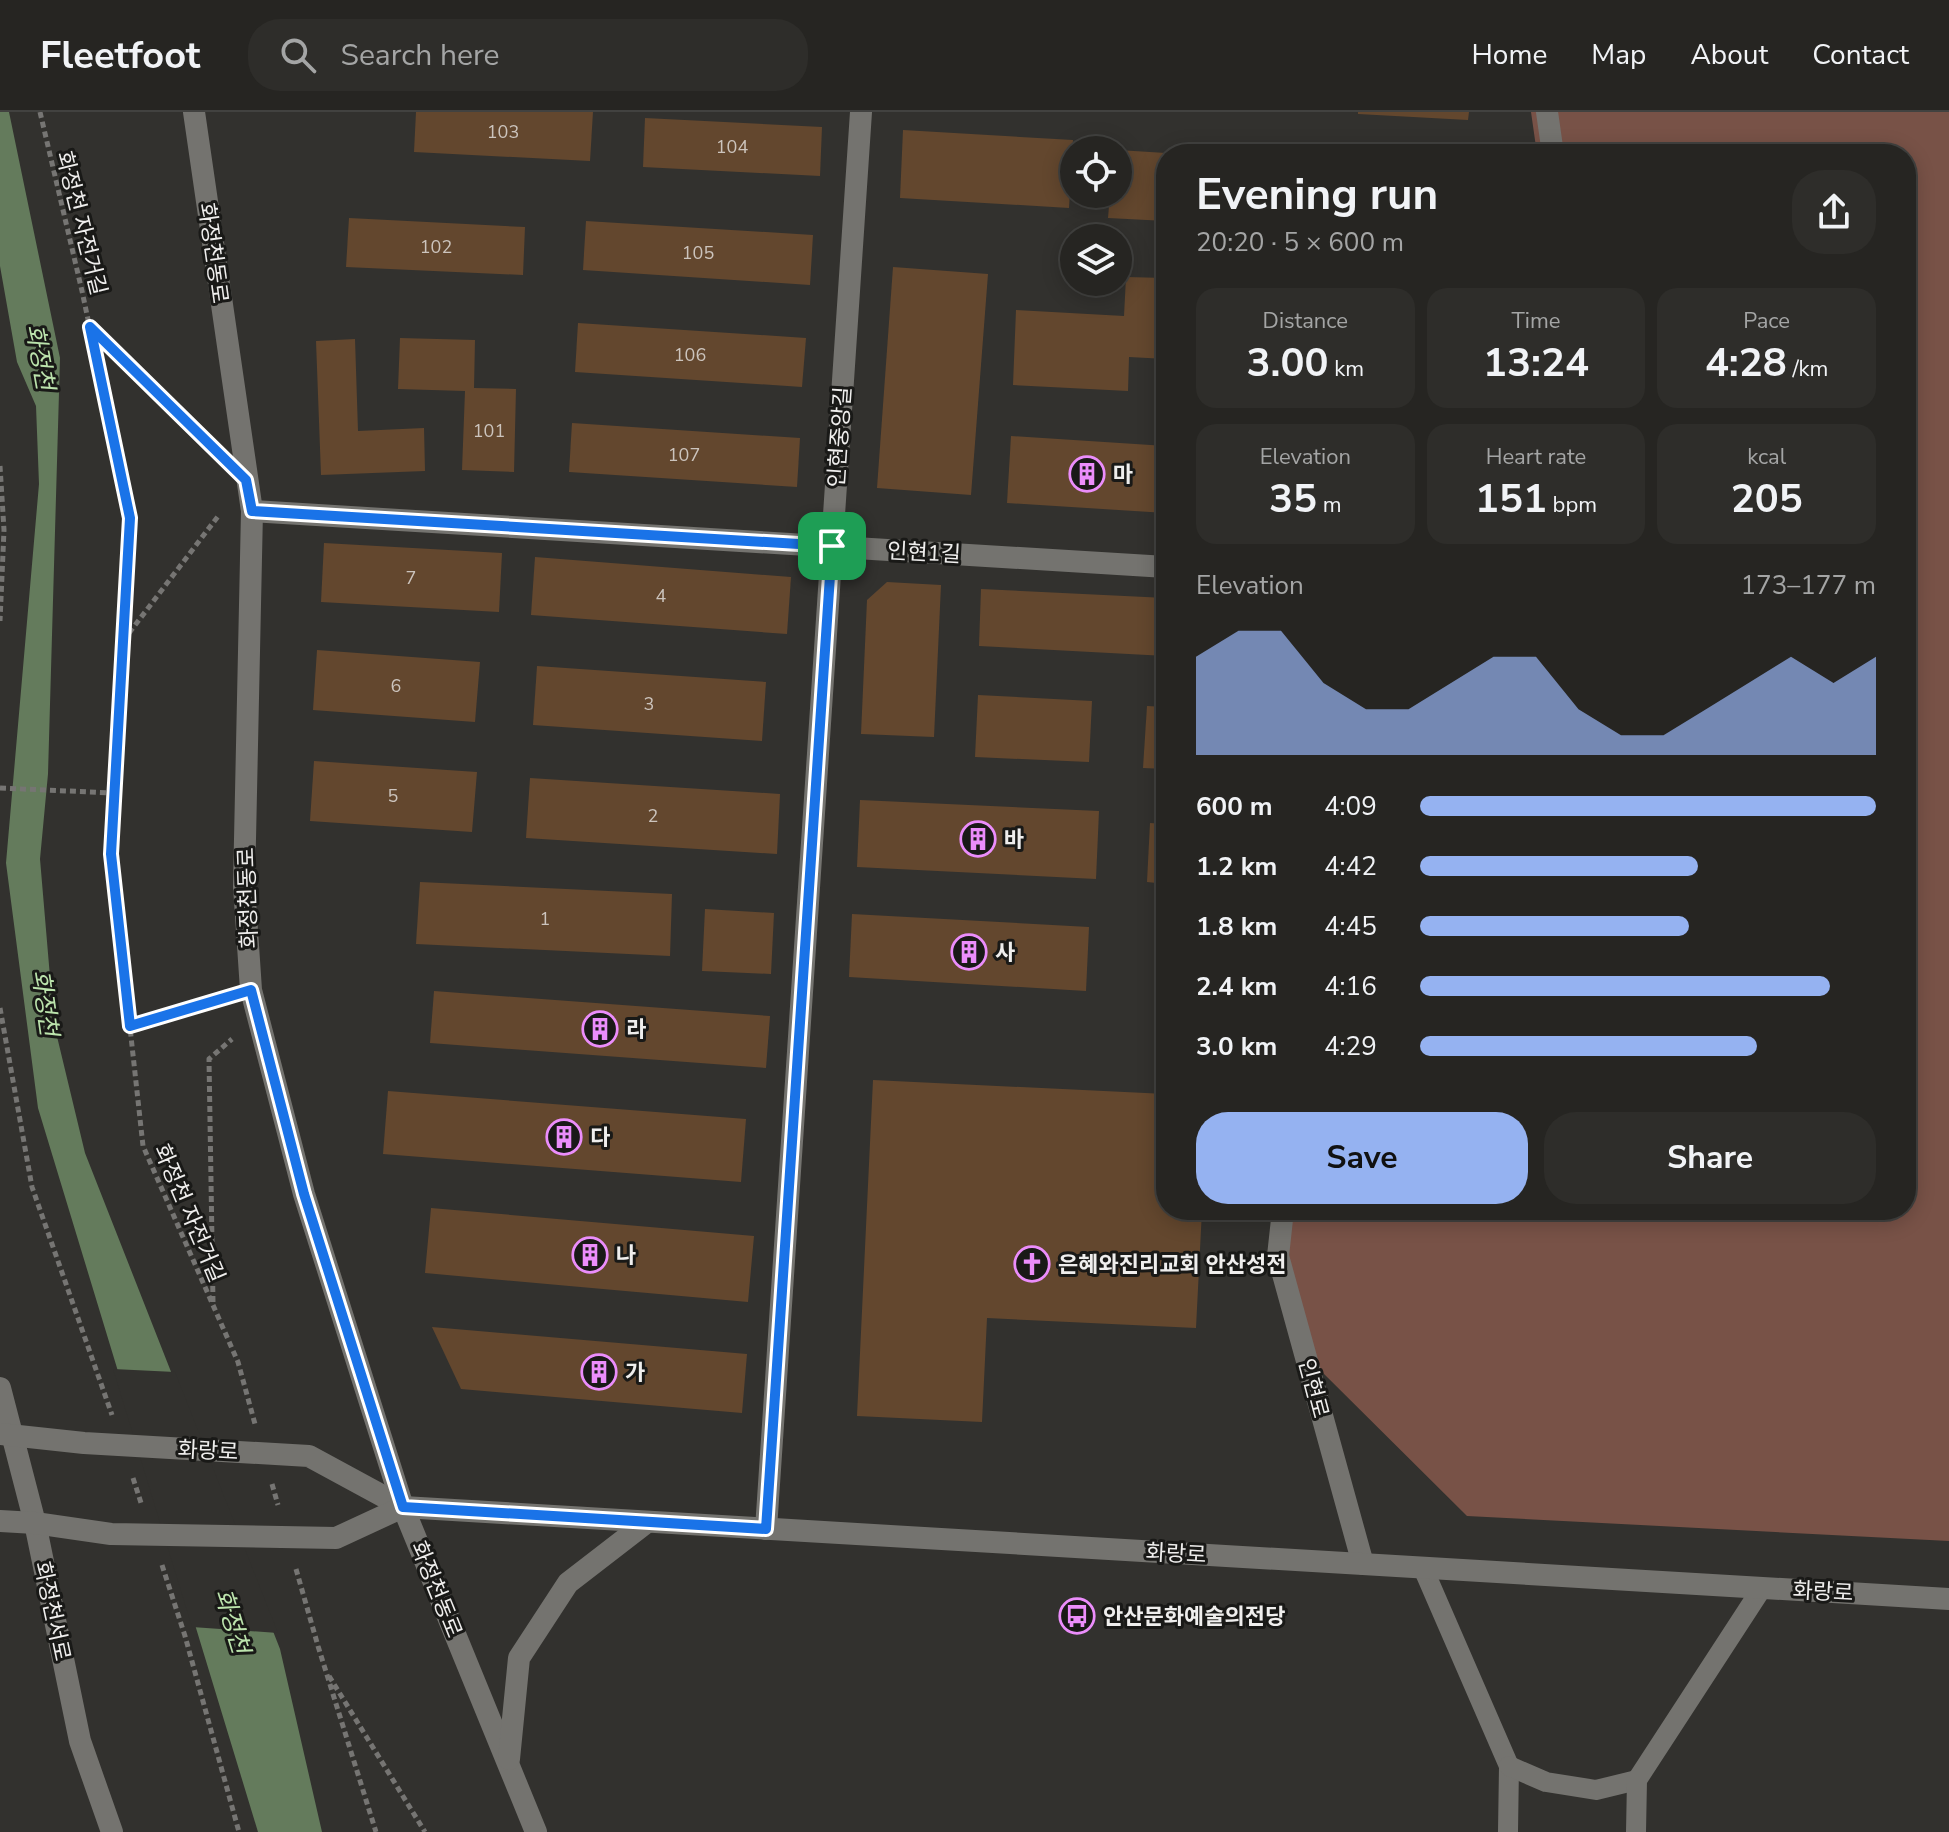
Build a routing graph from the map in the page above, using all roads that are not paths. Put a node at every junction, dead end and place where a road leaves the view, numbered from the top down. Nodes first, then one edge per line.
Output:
1 (194, 112) edge
2 (861, 112) edge
3 (1547, 112) edge
4 (1552, 144) edge
5 (252, 511) junction
6 (832, 546) junction
7 (1156, 566) edge
8 (1282, 1220) edge
9 (0, 1388) edge
10 (6, 1435) edge
11 (403, 1507) junction
12 (0, 1521) edge
13 (647, 1522) junction
14 (35, 1523) junction
15 (766, 1529) junction
16 (1363, 1564) junction
17 (1423, 1568) junction
18 (1762, 1588) junction
19 (1949, 1599) edge
20 (508, 1763) junction
21 (1509, 1766) junction
22 (1637, 1780) junction
23 (112, 1832) edge
24 (536, 1832) edge
25 (1508, 1832) edge
26 (1636, 1832) edge

1 - 5 street, 화정천동로
2 - 6 street, 인현중앙길
3 - 4 street
5 - 6 street, 인현1길
5 - 11 street, 화정천동로
6 - 7 street, 인현1길
6 - 15 street, 인현중앙길
8 - 16 street, 인현로
9 - 10 street, 화정천서로
10 - 11 street, 화랑로
10 - 14 street, 화정천서로
11 - 13 street, 화랑로
11 - 14 street, 화랑로
11 - 20 street, 화정천동로
12 - 14 street, 화랑로
13 - 15 street, 화랑로
13 - 20 street
14 - 23 street, 화정천서로
15 - 16 street, 화랑로
16 - 17 street, 화랑로
17 - 18 street, 화랑로
17 - 21 lane
18 - 19 street, 화랑로
18 - 22 lane
20 - 24 street, 화정천동로
21 - 22 lane
21 - 25 lane
22 - 26 lane

